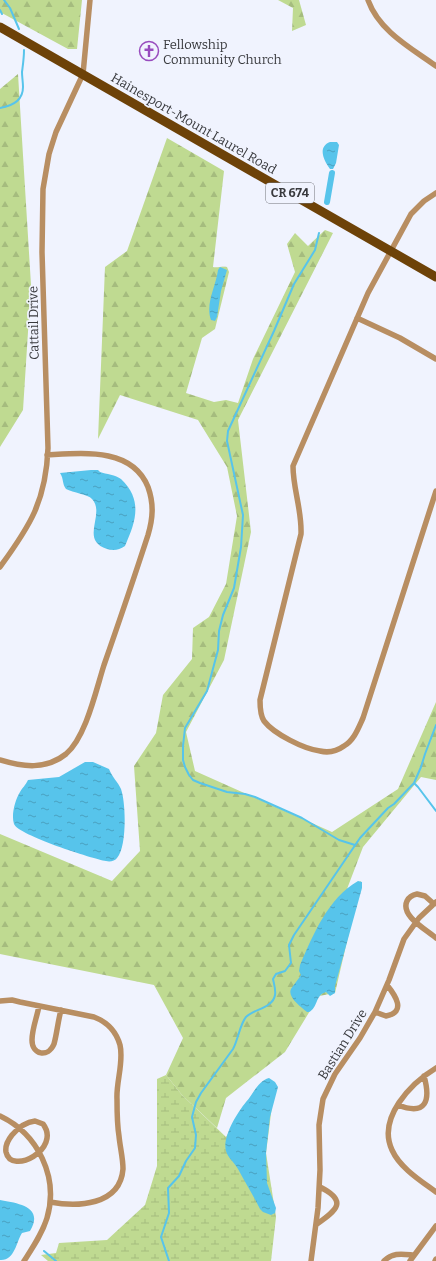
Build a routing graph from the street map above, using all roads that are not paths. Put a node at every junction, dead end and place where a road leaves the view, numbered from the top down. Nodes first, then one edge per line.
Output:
1 (90, 0) edge
2 (368, 0) edge
3 (0, 27) edge
4 (436, 66) edge
5 (83, 74) junction
6 (436, 193) edge
7 (390, 251) junction
8 (436, 277) edge
9 (357, 318) junction
10 (436, 359) edge
11 (48, 455) junction
12 (436, 491) edge
13 (0, 567) edge
14 (0, 760) edge
15 (435, 903) edge
16 (415, 922) junction
17 (436, 938) edge
18 (387, 985) junction
19 (0, 1001) edge
20 (39, 1006) junction
21 (61, 1010) junction
22 (375, 1012) junction
23 (436, 1068) edge
24 (424, 1076) junction
25 (398, 1105) junction
26 (0, 1116) edge
27 (19, 1128) junction
28 (39, 1151) junction
29 (320, 1187) junction
30 (436, 1192) edge
31 (50, 1202) junction
32 (317, 1224) junction
33 (436, 1226) edge
34 (414, 1255) junction
35 (24, 1261) edge
36 (311, 1261) edge
37 (384, 1261) edge
38 (410, 1261) edge

1 - 5 street, Cattail Drive
2 - 4 street
3 - 5 main road, Hainesport-Mount Laurel Road / CR 674
5 - 7 main road, Hainesport-Mount Laurel Road / CR 674
5 - 11 street, Cattail Drive
6 - 7 street
7 - 8 main road, Hainesport-Mount Laurel Road / CR 674
7 - 9 street
9 - 10 street
9 - 12 street
11 - 13 street, Cattail Drive
11 - 14 street
15 - 16 street, Bastian Drive
15 - 16 street
16 - 17 street
16 - 18 street, Bastian Drive
18 - 22 street, Bastian Drive
18 - 22 street
19 - 20 street
20 - 21 street
20 - 21 street
21 - 31 street
22 - 29 street, Bastian Drive
23 - 24 street
24 - 25 street
24 - 25 street
25 - 30 street
26 - 27 street
27 - 28 street
27 - 28 street
27 - 28 street
28 - 31 street
29 - 32 street, Bastian Drive
29 - 32 street
31 - 35 street
32 - 36 street, Bastian Drive
33 - 34 street
34 - 37 street
34 - 38 street

